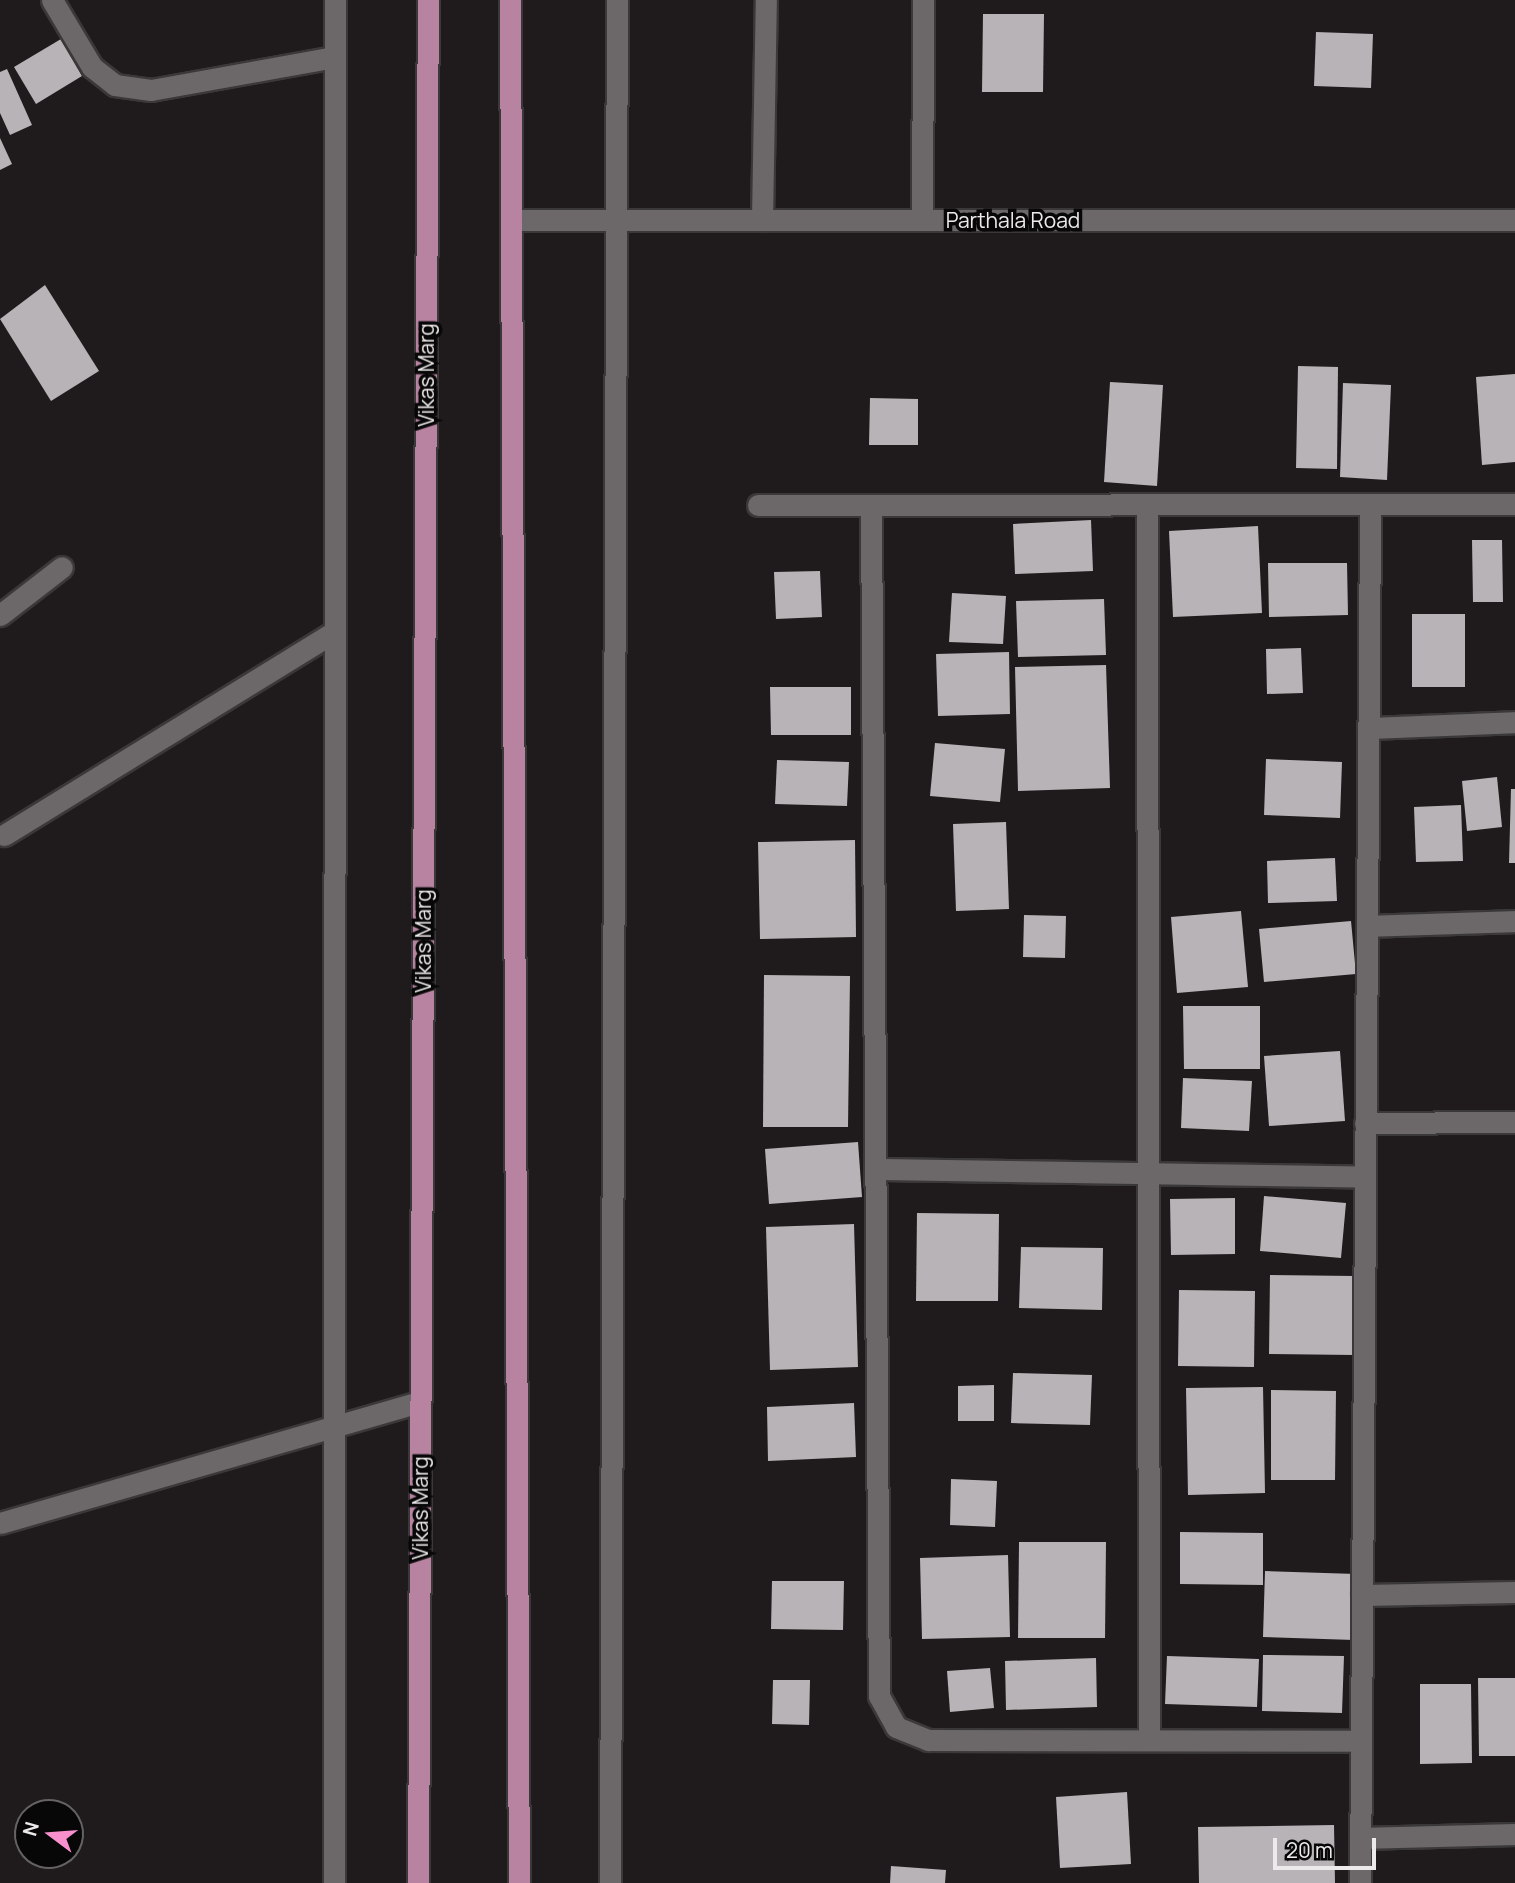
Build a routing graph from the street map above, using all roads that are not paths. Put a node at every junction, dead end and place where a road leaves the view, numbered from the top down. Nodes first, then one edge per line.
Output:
1 (52, 0) edge
2 (335, 0) edge
3 (428, 0) edge
4 (510, 0) edge
5 (617, 0) edge
6 (766, 0) edge
7 (923, 0) edge
8 (335, 57) junction
9 (511, 220) junction
10 (616, 220) junction
11 (762, 220) junction
12 (922, 220) junction
13 (1515, 220) edge
14 (1370, 504) junction
15 (1515, 504) edge
16 (758, 505) dead end
17 (871, 505) junction
18 (1147, 505) junction
19 (62, 567) dead end
20 (0, 615) edge
21 (332, 633) junction
22 (1515, 722) edge
23 (1368, 728) junction
24 (4, 835) dead end
25 (1515, 920) edge
26 (1367, 926) junction
27 (1515, 1122) edge
28 (1365, 1123) junction
29 (876, 1168) junction
30 (1149, 1173) junction
31 (1365, 1177) junction
32 (420, 1402) junction
33 (334, 1425) junction
34 (0, 1523) edge
35 (1515, 1592) edge
36 (1362, 1595) junction
37 (1149, 1740) junction
38 (1359, 1741) junction
39 (1515, 1834) edge
40 (1360, 1838) junction
41 (334, 1883) edge
42 (418, 1883) edge
43 (519, 1883) edge
44 (610, 1883) edge
45 (1360, 1883) edge

1 - 8 street
2 - 8 street
3 - 32 main road, Vikas Marg
4 - 9 main road
5 - 10 street
6 - 11 street
7 - 12 street
8 - 21 street
9 - 10 street, Parthala Road
9 - 43 main road
10 - 11 street, Parthala Road
10 - 44 street
11 - 12 street, Parthala Road
12 - 13 street, Parthala Road
14 - 15 street
14 - 18 street
14 - 23 street
16 - 17 street
17 - 18 street
17 - 29 street
18 - 30 street
19 - 20 street
21 - 24 street
21 - 33 street
22 - 23 street
23 - 26 street
25 - 26 street
26 - 28 street
27 - 28 street
28 - 31 street
29 - 30 street
29 - 37 street
30 - 31 street
30 - 37 street
31 - 36 street
32 - 33 street
32 - 42 main road, Vikas Marg
33 - 34 street
33 - 41 street
35 - 36 street
36 - 38 street
37 - 38 street
38 - 40 street
39 - 40 street
40 - 45 street

